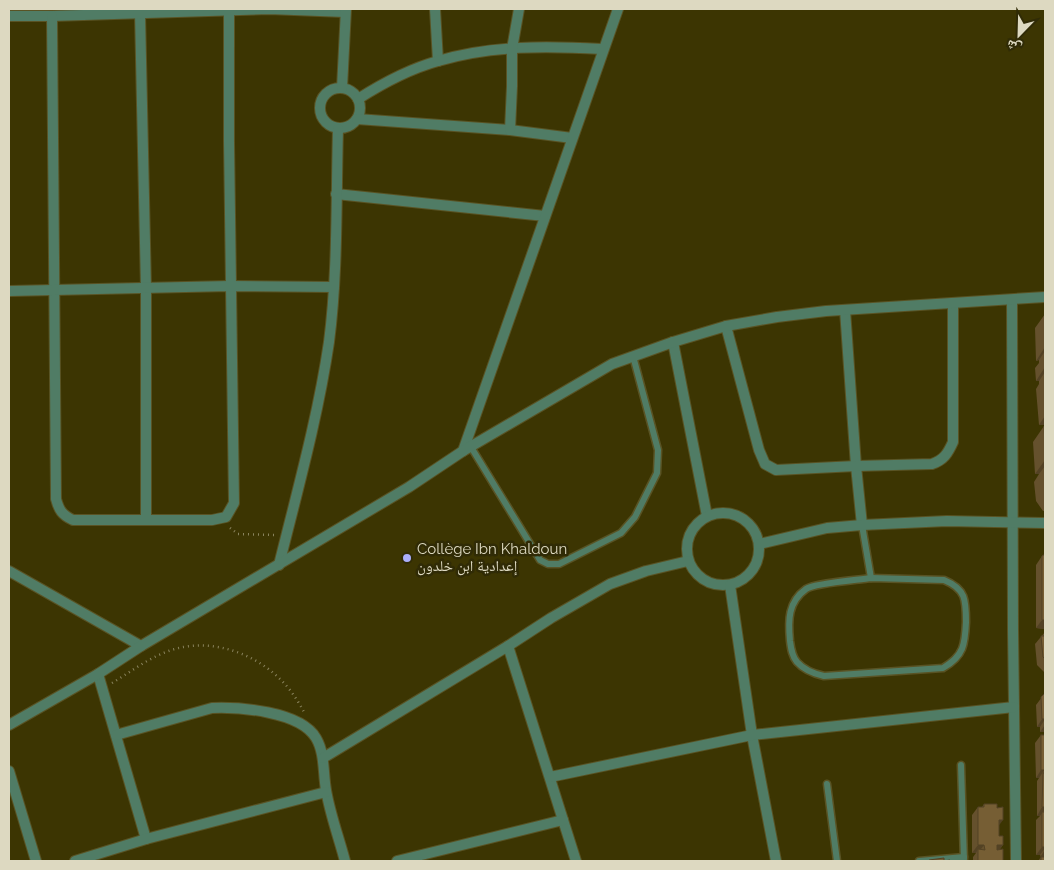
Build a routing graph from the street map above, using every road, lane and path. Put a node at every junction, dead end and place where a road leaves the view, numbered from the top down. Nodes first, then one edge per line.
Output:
1 (269, 9) edge
2 (435, 9) edge
3 (519, 9) edge
4 (618, 9) edge
5 (346, 10) edge
6 (229, 11) junction
7 (140, 13) junction
8 (9, 16) edge
9 (52, 16) junction
10 (512, 49) junction
11 (602, 49) junction
12 (438, 61) junction
13 (342, 88) junction
14 (358, 99) junction
15 (358, 119) junction
16 (338, 130) junction
17 (510, 130) junction
18 (572, 138) junction
19 (336, 194) junction
20 (545, 216) junction
21 (230, 286) junction
22 (334, 287) junction
23 (146, 289) junction
24 (54, 290) junction
25 (9, 291) edge
26 (1045, 297) edge
27 (1012, 300) junction
28 (953, 304) junction
29 (845, 310) junction
30 (726, 326) junction
31 (672, 342) junction
32 (633, 356) junction
33 (467, 449) junction
34 (856, 466) junction
35 (707, 516) junction
36 (226, 517) junction
37 (146, 520) junction
38 (1012, 522) junction
39 (1045, 523) edge
40 (862, 525) junction
41 (286, 536) junction
42 (759, 544) junction
43 (688, 561) junction
44 (279, 565) junction
45 (9, 571) edge
46 (871, 578) junction
47 (730, 585) junction
48 (141, 646) junction
49 (508, 646) junction
50 (98, 674) junction
51 (102, 689) junction
52 (1014, 707) junction
53 (9, 725) edge
54 (309, 730) junction
55 (116, 735) junction
56 (752, 735) junction
57 (323, 758) junction
58 (961, 764) dead end
59 (9, 770) edge
60 (550, 777) junction
61 (827, 784) dead end
62 (326, 792) junction
63 (563, 820) junction
64 (146, 839) junction
65 (964, 859) edge
66 (36, 861) edge
67 (75, 861) edge
68 (346, 861) edge
69 (397, 861) edge
70 (576, 861) edge
71 (776, 861) edge
72 (837, 861) edge
73 (919, 861) edge
74 (1016, 861) edge

1 - 5 street
1 - 6 street
2 - 12 street
3 - 10 street
4 - 11 street
5 - 13 street
6 - 7 street
6 - 21 street
7 - 9 street
7 - 23 street
8 - 9 street
9 - 24 street
10 - 11 street
10 - 12 street
10 - 17 street
11 - 18 street
12 - 14 street
13 - 14 street
13 - 16 street
14 - 15 street
15 - 16 street
15 - 17 street
16 - 19 street
17 - 18 street
18 - 20 street
19 - 20 street
19 - 22 street
20 - 33 street
21 - 22 street
21 - 23 street
21 - 36 street
22 - 41 street
23 - 24 street
23 - 37 street
24 - 25 street
24 - 37 street
26 - 27 street
27 - 28 street
27 - 38 street
28 - 29 street
28 - 34 street
29 - 30 street
29 - 34 street
30 - 31 street
30 - 34 street
31 - 32 street
31 - 35 street
32 - 33 street
32 - 33 lane
33 - 44 street
34 - 40 street
35 - 42 street
35 - 43 street
36 - 37 street
36 - 41 path
38 - 39 street
38 - 40 street
38 - 52 street
40 - 42 street
40 - 46 lane
41 - 44 street
42 - 47 street
43 - 47 street
43 - 49 street
44 - 48 street
45 - 48 street
46 - 46 lane
47 - 56 street
48 - 50 street
49 - 57 street
49 - 60 street
50 - 51 street
50 - 53 street
51 - 54 path
51 - 55 street
52 - 56 street
52 - 74 street
54 - 55 street
54 - 57 street
55 - 64 street
56 - 60 street
56 - 71 street
57 - 62 street
58 - 65 lane
59 - 66 street
60 - 63 street
61 - 72 lane
62 - 64 street
62 - 68 street
63 - 69 street
63 - 70 street
64 - 67 street
65 - 73 lane

